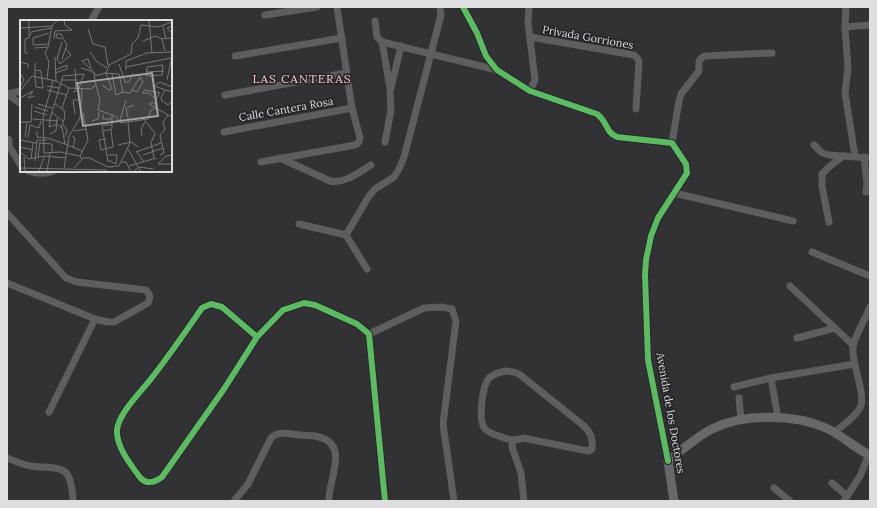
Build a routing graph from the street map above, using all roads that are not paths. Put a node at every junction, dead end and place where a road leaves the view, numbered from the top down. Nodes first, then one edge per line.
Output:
1 (98, 7) edge
2 (317, 7) edge
3 (337, 7) edge
4 (440, 7) edge
5 (463, 7) edge
6 (529, 7) edge
7 (846, 7) edge
8 (265, 15) dead end
9 (91, 20) edge
10 (375, 21) dead end
11 (870, 25) edge
12 (845, 27) junction
13 (530, 37) junction
14 (342, 38) junction
15 (382, 42) junction
16 (401, 46) junction
17 (431, 53) junction
18 (772, 53) dead end
19 (235, 56) dead end
20 (497, 70) junction
21 (346, 73) junction
22 (20, 91) edge
23 (530, 91) junction
24 (390, 92) junction
25 (7, 94) edge
26 (226, 95) dead end
27 (20, 103) edge
28 (352, 108) junction
29 (636, 109) dead end
30 (224, 132) dead end
31 (385, 142) dead end
32 (672, 143) junction
33 (8, 144) edge
34 (814, 145) dead end
35 (843, 156) junction
36 (855, 156) junction
37 (867, 157) edge
38 (280, 158) junction
39 (261, 162) dead end
40 (20, 164) edge
41 (371, 165) dead end
42 (31, 172) edge
43 (44, 172) edge
44 (866, 192) dead end
45 (674, 193) junction
46 (7, 213) edge
47 (793, 221) dead end
48 (829, 222) dead end
49 (300, 224) dead end
50 (346, 235) junction
51 (812, 252) dead end
52 (366, 269) dead end
53 (870, 276) edge
54 (7, 283) edge
55 (790, 286) dead end
56 (870, 307) edge
57 (869, 315) edge
58 (95, 319) junction
59 (835, 328) junction
60 (369, 334) junction
61 (257, 337) junction
62 (797, 338) dead end
63 (853, 345) junction
64 (855, 364) junction
65 (771, 378) junction
66 (734, 387) dead end
67 (739, 398) dead end
68 (49, 412) dead end
69 (778, 418) junction
70 (741, 420) junction
71 (835, 432) junction
72 (513, 440) junction
73 (870, 455) edge
74 (7, 458) edge
75 (668, 461) junction
76 (832, 483) dead end
77 (774, 488) dead end
78 (846, 498) edge
79 (73, 501) edge
80 (234, 501) edge
81 (329, 501) edge
82 (385, 501) edge
83 (454, 501) edge
84 (524, 501) edge
85 (674, 501) edge
86 (790, 501) edge

1 - 9 street
2 - 8 street
3 - 14 street
4 - 17 street
5 - 20 street
6 - 13 street
7 - 12 street
10 - 15 street
11 - 12 street
12 - 36 street
13 - 23 street
13 - 29 street, Privada Gorriones
14 - 19 street
14 - 21 street
15 - 16 street
15 - 24 street
16 - 17 street
16 - 24 street
17 - 20 street
17 - 50 street
18 - 32 street
20 - 23 street
21 - 26 street
21 - 28 street
22 - 25 street
23 - 32 street
24 - 31 street
25 - 27 street
28 - 30 street, Calle Cantera Rosa
28 - 38 street
32 - 45 street, Avenida de los Doctores
33 - 40 street
34 - 35 street
35 - 36 street
35 - 48 street
36 - 37 street
37 - 44 street
38 - 39 street
38 - 41 street
42 - 43 street
45 - 47 street
45 - 75 street, Avenida de los Doctores
46 - 58 street
49 - 50 street
50 - 52 street
51 - 53 street
54 - 58 street
55 - 59 street
56 - 57 street
57 - 63 street
58 - 68 street
59 - 62 street
59 - 63 street
60 - 61 street
60 - 82 street
60 - 83 street
61 - 61 street
63 - 64 street
64 - 65 street
64 - 71 street
65 - 66 street
65 - 69 street
67 - 70 street
69 - 70 main road
69 - 71 main road
70 - 75 main road
71 - 73 main road
72 - 72 street
72 - 84 street
73 - 78 street
74 - 79 street
75 - 85 main road, Avenida de los Doctores
76 - 78 street
77 - 86 street
80 - 81 street

